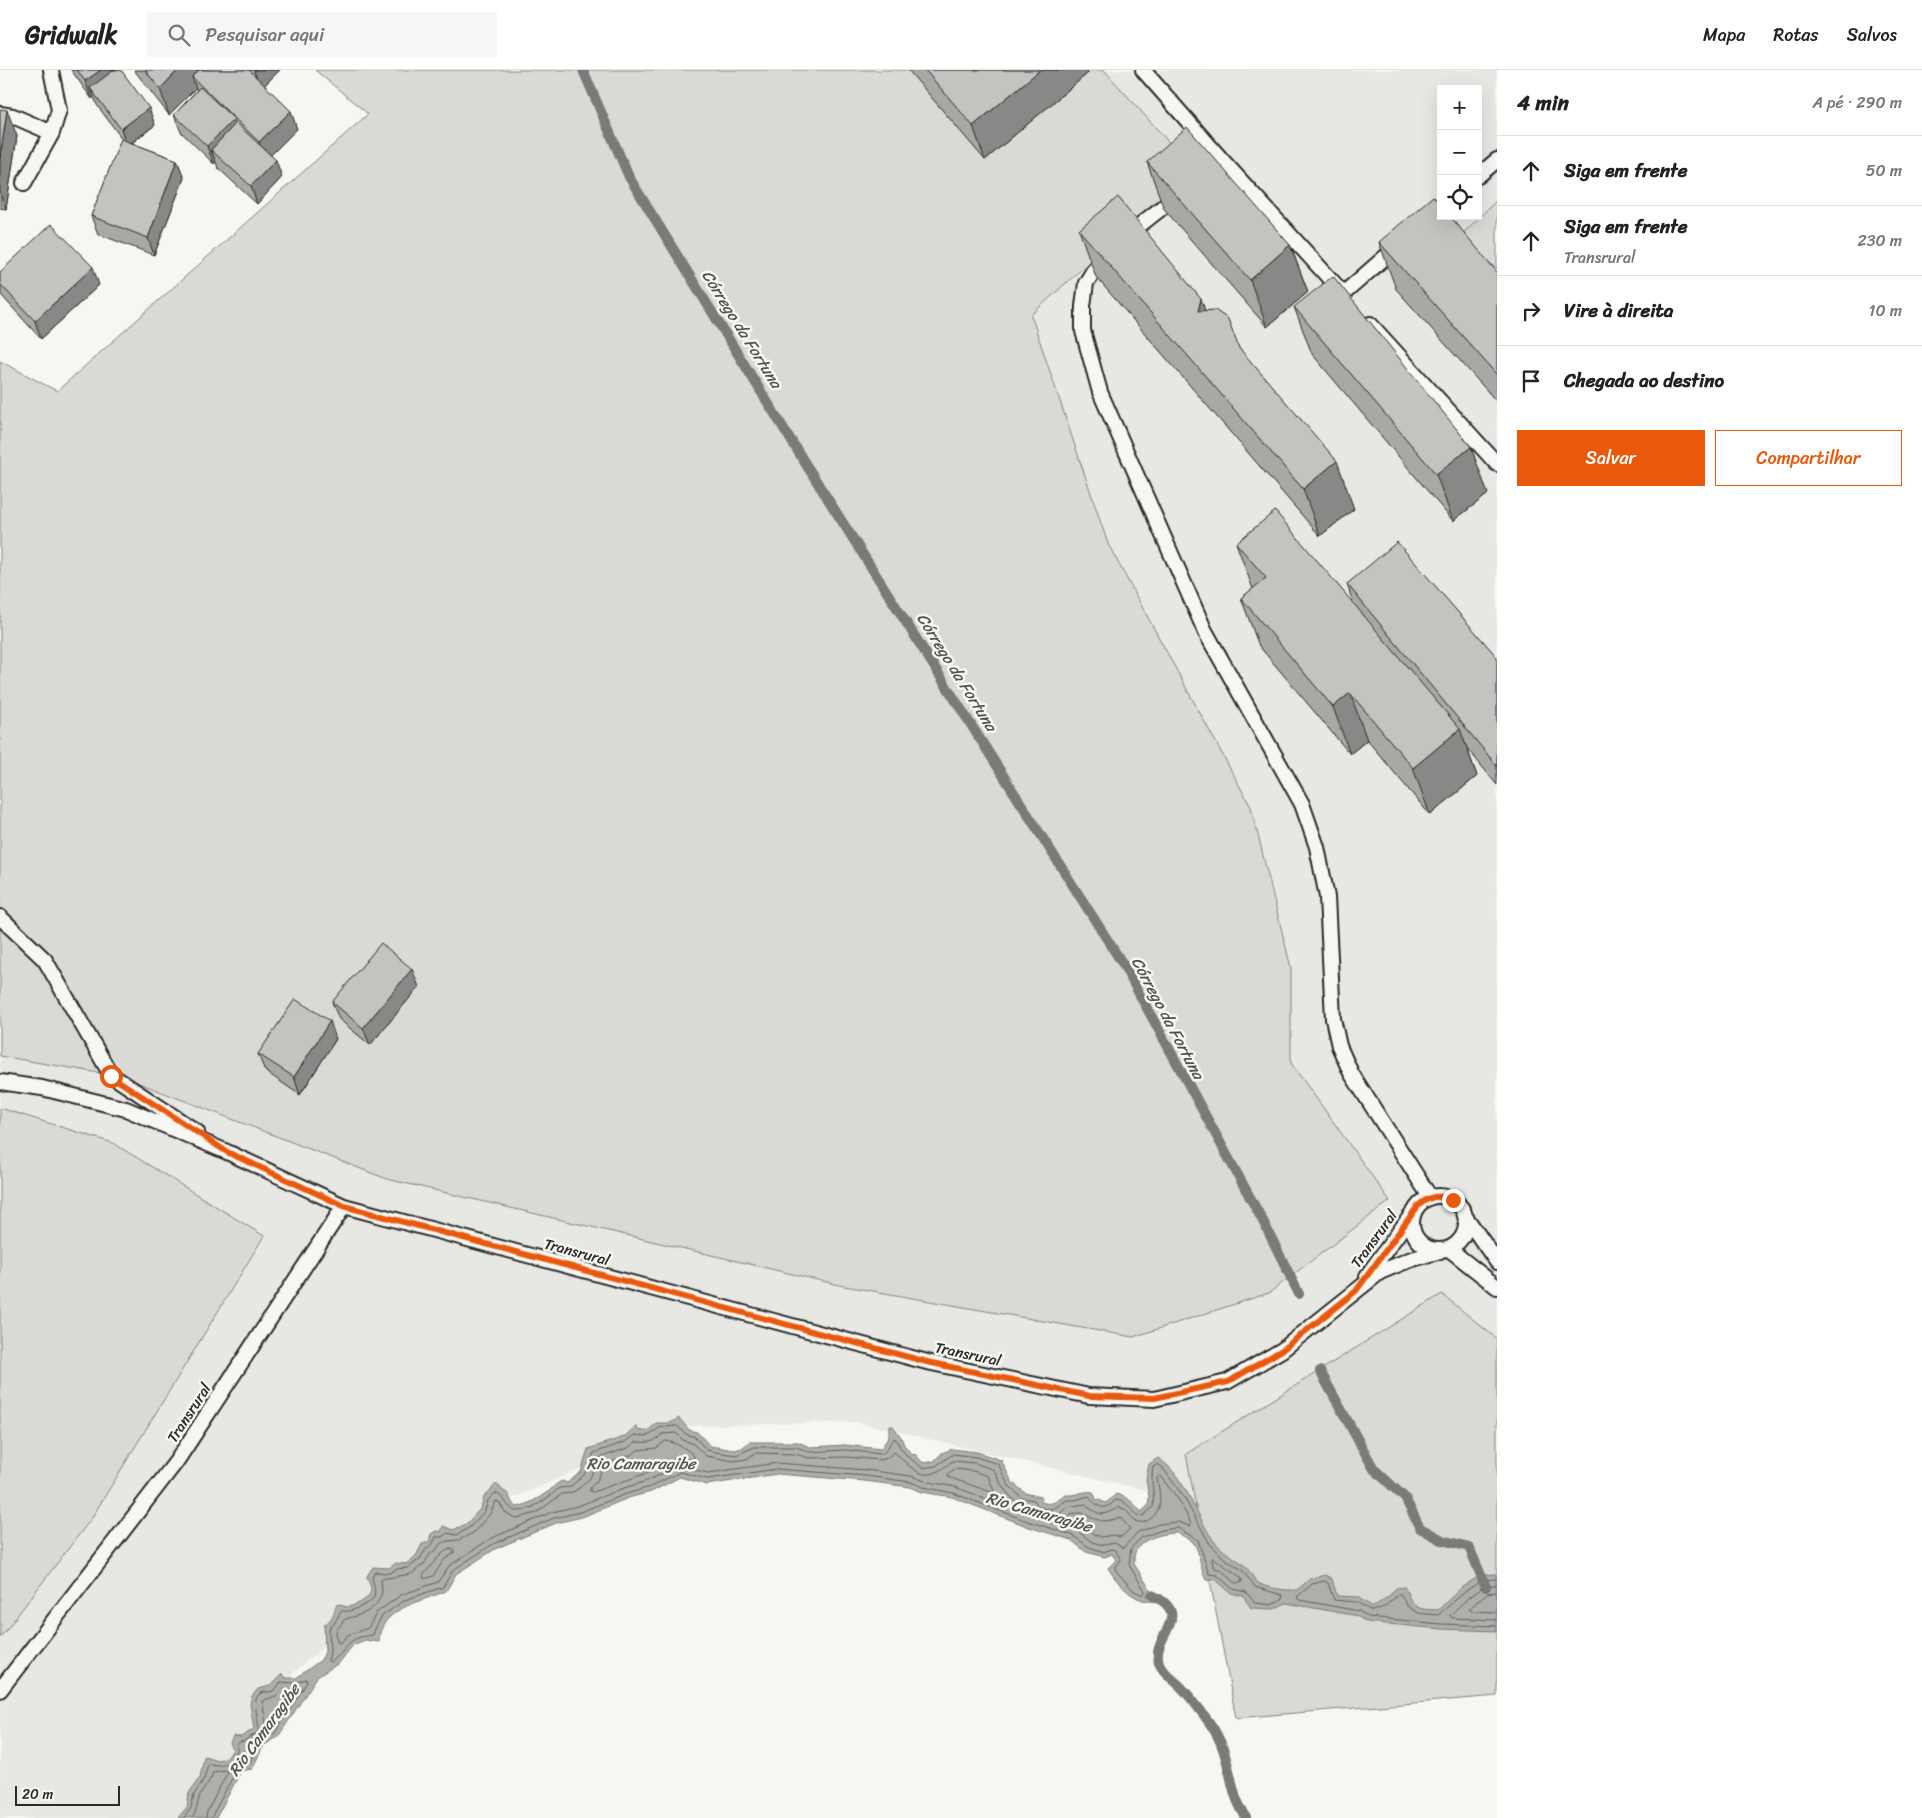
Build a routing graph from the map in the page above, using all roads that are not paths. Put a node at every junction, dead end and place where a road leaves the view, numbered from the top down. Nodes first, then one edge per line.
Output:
1 (51, 70) edge
2 (1143, 70) edge
3 (0, 114) edge
4 (52, 133) junction
5 (1222, 160) junction
6 (1497, 160) edge
7 (1479, 175) edge
8 (24, 183) dead end
9 (1411, 235) edge
10 (1363, 316) edge
11 (1497, 464) edge
12 (0, 917) edge
13 (0, 1082) edge
14 (227, 1152) junction
15 (1430, 1197) junction
16 (344, 1206) junction
17 (1418, 1206) junction
18 (1466, 1219) junction
19 (1445, 1250) junction
20 (1497, 1262) edge
21 (1497, 1287) edge
22 (1356, 1291) junction
23 (0, 1690) edge

1 - 4 lane
2 - 5 lane
3 - 4 lane
4 - 8 lane
5 - 9 lane
5 - 15 lane
6 - 7 lane
10 - 11 lane
12 - 14 lane
13 - 14 lane
14 - 16 lane
15 - 17 lane
15 - 18 lane
16 - 22 lane, Transrural
16 - 23 lane, Transrural
17 - 19 lane
17 - 22 lane, Transrural
18 - 19 lane
18 - 20 lane
19 - 21 lane
19 - 22 lane, Transrural

